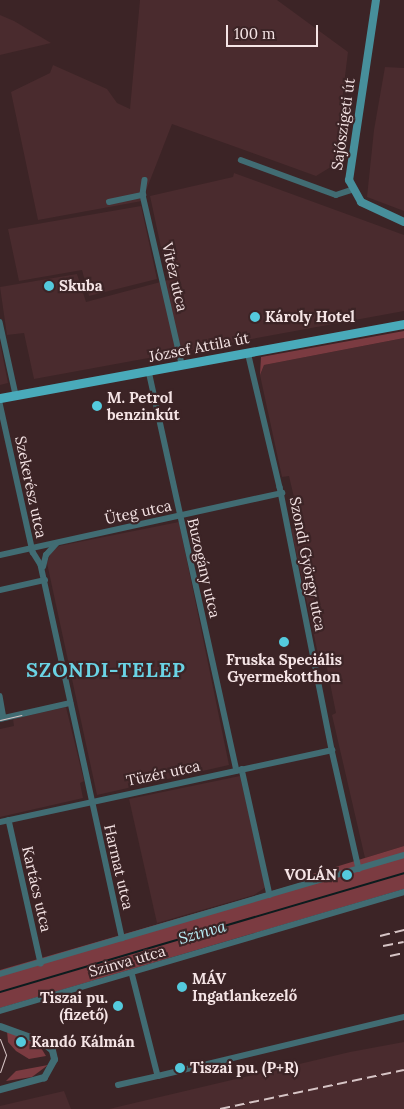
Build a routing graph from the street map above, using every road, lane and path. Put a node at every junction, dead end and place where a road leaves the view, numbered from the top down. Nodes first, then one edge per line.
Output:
1 (376, 0) edge
2 (241, 160) dead end
3 (145, 180) dead end
4 (352, 190) junction
5 (143, 195) junction
6 (109, 202) dead end
7 (404, 222) edge
8 (0, 322) edge
9 (404, 324) edge
10 (248, 352) junction
11 (182, 364) junction
12 (149, 370) junction
13 (16, 395) junction
14 (0, 398) edge
15 (0, 403) edge
16 (282, 493) junction
17 (180, 516) junction
18 (63, 542) junction
19 (32, 548) junction
20 (0, 555) edge
21 (43, 573) junction
22 (45, 580) junction
23 (0, 590) edge
24 (0, 696) edge
25 (70, 703) junction
26 (2, 718) edge
27 (332, 750) junction
28 (239, 770) junction
29 (91, 802) junction
30 (9, 820) junction
31 (0, 822) edge
32 (404, 855) edge
33 (359, 869) junction
34 (404, 892) edge
35 (270, 895) junction
36 (122, 938) junction
37 (42, 963) junction
38 (132, 973) junction
39 (0, 974) edge
40 (0, 1012) edge
41 (404, 1017) edge
42 (0, 1026) edge
43 (158, 1076) junction
44 (118, 1085) dead end
45 (0, 1089) edge

1 - 4 main road, Sajószigeti út
2 - 4 street
3 - 5 street, Vitéz utca
4 - 7 main road, Sajószigeti út
5 - 6 street
5 - 11 street, Vitéz utca
8 - 13 street
9 - 10 main road, József Attila út
10 - 11 main road, József Attila út
10 - 16 street, Szondi György utca
11 - 12 main road, József Attila út
12 - 13 main road, József Attila út
12 - 17 street, Buzogány utca
13 - 14 main road, József Attila út
15 - 19 street, Szekerész utca
16 - 17 street, Üteg utca
16 - 27 street, Szondi György utca
17 - 18 street, Üteg utca
17 - 28 street, Buzogány utca
18 - 19 street, Üteg utca
18 - 21 street, Szekerész utca
19 - 20 street, Üteg utca
19 - 21 street, Szekerész utca
21 - 22 street, Szekerész utca
22 - 23 street
22 - 25 street, Szekerész utca
24 - 26 street
25 - 26 street
25 - 29 street, Szekerész utca
27 - 28 street, Tüzér utca
27 - 33 street, Szondi György utca
28 - 29 street, Tüzér utca
28 - 35 street, Buzogány utca
29 - 30 street, Tüzér utca
29 - 36 street, Harmat utca
30 - 31 street, Tüzér utca
30 - 37 street, Kartács utca
32 - 33 street, Szinva utca
33 - 35 street, Szinva utca
34 - 38 street, Szinva utca
35 - 36 street, Szinva utca
36 - 37 street, Szinva utca
37 - 39 street, Szinva utca
38 - 40 street, Szinva utca
38 - 43 street
41 - 43 street
42 - 45 street
43 - 44 street

